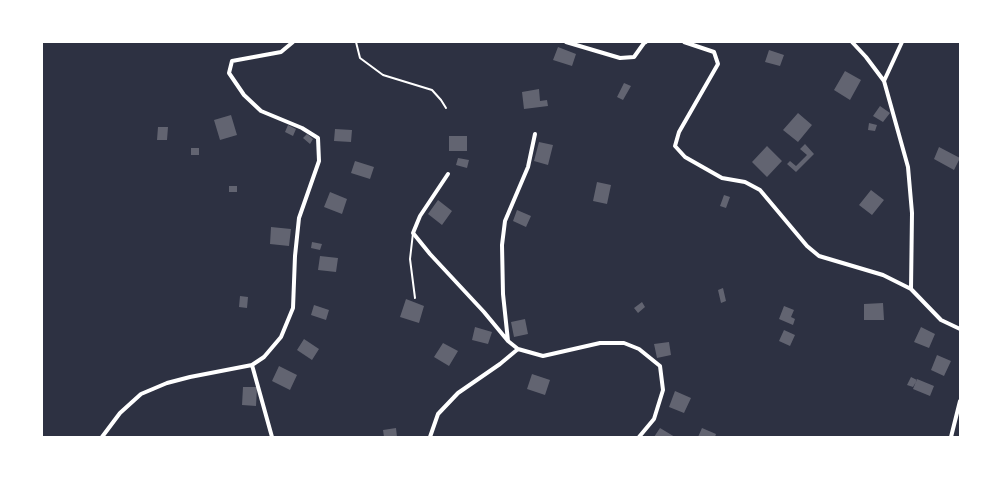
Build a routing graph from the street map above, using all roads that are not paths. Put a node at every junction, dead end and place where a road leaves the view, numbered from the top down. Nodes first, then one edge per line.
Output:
1 (293, 42) edge
2 (356, 42) edge
3 (566, 42) edge
4 (646, 42) edge
5 (684, 42) edge
6 (852, 42) edge
7 (902, 42) edge
8 (884, 81) junction
9 (446, 108) dead end
10 (535, 134) dead end
11 (448, 174) dead end
12 (412, 233) junction
13 (911, 289) junction
14 (415, 298) dead end
15 (960, 329) edge
16 (508, 341) junction
17 (518, 349) junction
18 (252, 365) junction
19 (960, 401) edge
20 (102, 437) edge
21 (272, 437) edge
22 (430, 437) edge
23 (639, 437) edge
24 (951, 437) edge

1 - 18 street
2 - 9 lane
3 - 4 street
5 - 13 street
6 - 8 street
7 - 8 street
8 - 13 street
10 - 16 street
11 - 12 street
12 - 14 lane
12 - 16 street
13 - 15 street
16 - 17 street
17 - 22 street
17 - 23 street
18 - 20 street
18 - 21 street
19 - 24 street

